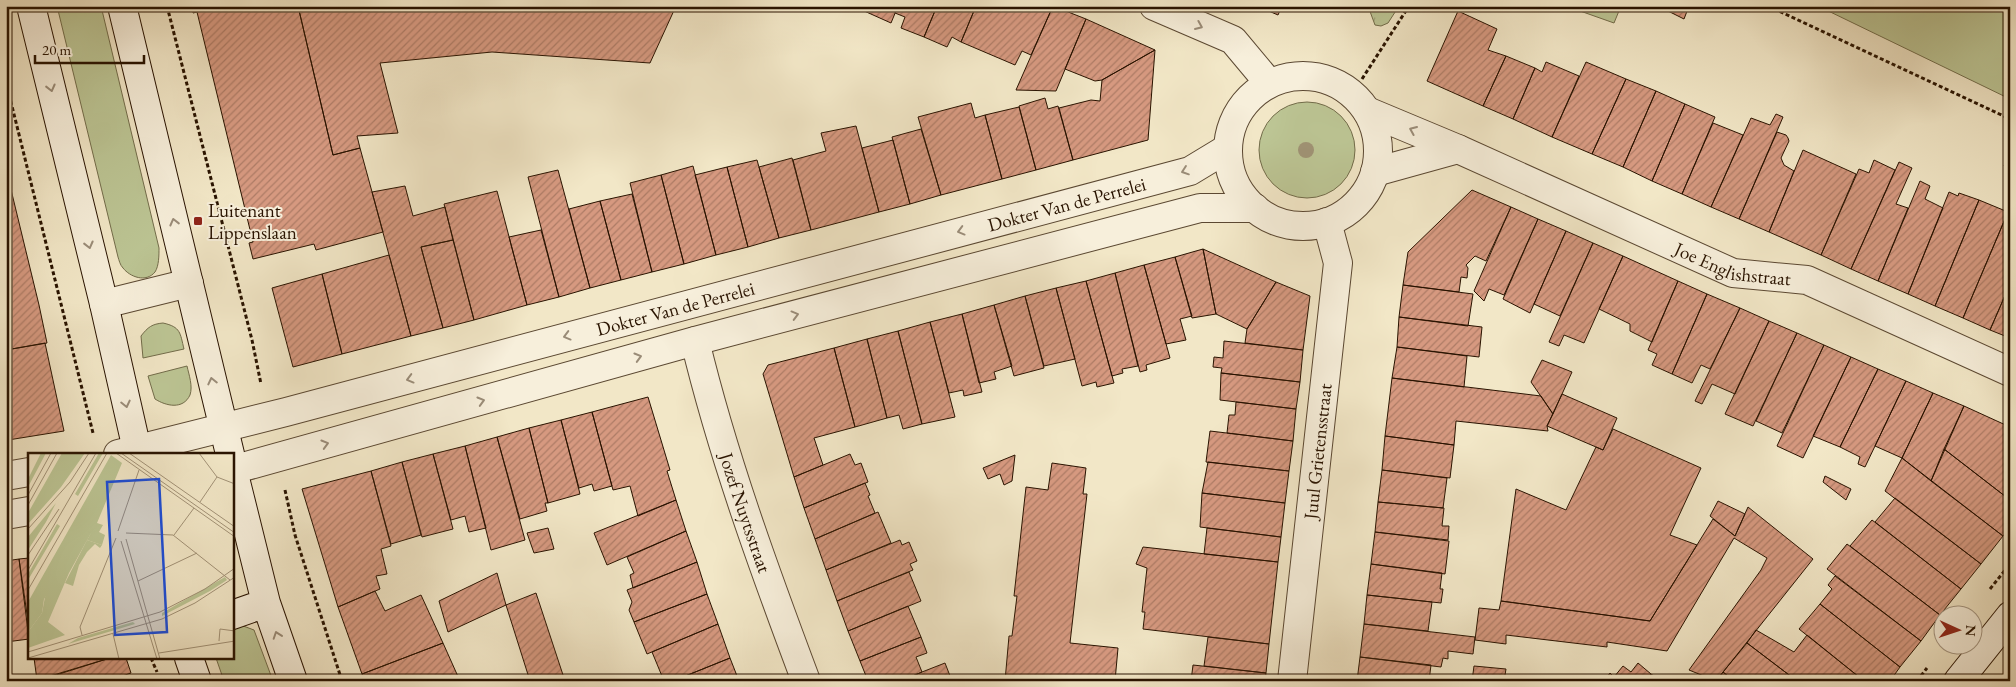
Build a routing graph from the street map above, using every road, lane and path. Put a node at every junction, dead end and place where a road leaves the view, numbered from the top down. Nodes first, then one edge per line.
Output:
1 (31, 6) edge
2 (122, 6) edge
3 (167, 6) edge
4 (1154, 6) edge
5 (1409, 6) edge
6 (1768, 6) edge
7 (6, 82) edge
8 (1269, 83) junction
9 (1359, 102) junction
10 (2010, 119) edge
11 (1228, 148) junction
12 (1458, 149) junction
13 (1375, 172) junction
14 (1255, 208) junction
15 (1327, 222) junction
16 (189, 283) junction
17 (104, 304) junction
18 (695, 341) junction
19 (2010, 372) edge
20 (268, 417) junction
21 (223, 428) junction
22 (94, 437) dead end
23 (131, 453) edge
24 (229, 453) edge
25 (278, 458) junction
26 (234, 465) edge
27 (28, 472) edge
28 (234, 473) edge
29 (6, 476) edge
30 (28, 511) edge
31 (6, 515) edge
32 (266, 603) junction
33 (234, 614) edge
34 (2010, 616) edge
35 (190, 660) edge
36 (197, 681) edge
37 (293, 681) edge
38 (342, 681) edge
39 (806, 681) edge
40 (1292, 681) edge
41 (1958, 681) edge

1 -> 17 street
16 -> 2 street
3 - 20 path
4 -> 8 street
5 - 9 path
6 - 10 path
7 - 22 path
8 - 9 street
8 - 11 street
12 -> 9 street, Joe Englishstraat
9 - 13 street
11 - 14 street
11 -> 20 street, Dokter Van de Perrelei
12 - 13 street
12 - 19 street, Joe Englishstraat
13 - 15 street
14 - 15 street
18 -> 14 street, Dokter Van de Perrelei
15 - 40 street, Juul Grietensstraat
16 - 17 street
21 -> 16 street
17 -> 23 street
25 -> 18 street, Dokter Van de Perrelei
18 - 39 street, Jozef Nuytsstraat
20 - 21 street, Dokter Van de Perrelei
21 - 23 street, Dokter Van de Perrelei
21 - 24 street
25 - 26 street, Dokter Van de Perrelei
25 - 38 path
27 - 29 street
28 - 32 street
30 - 31 street
32 - 33 street
37 -> 32 street
34 - 41 street
35 - 36 street

